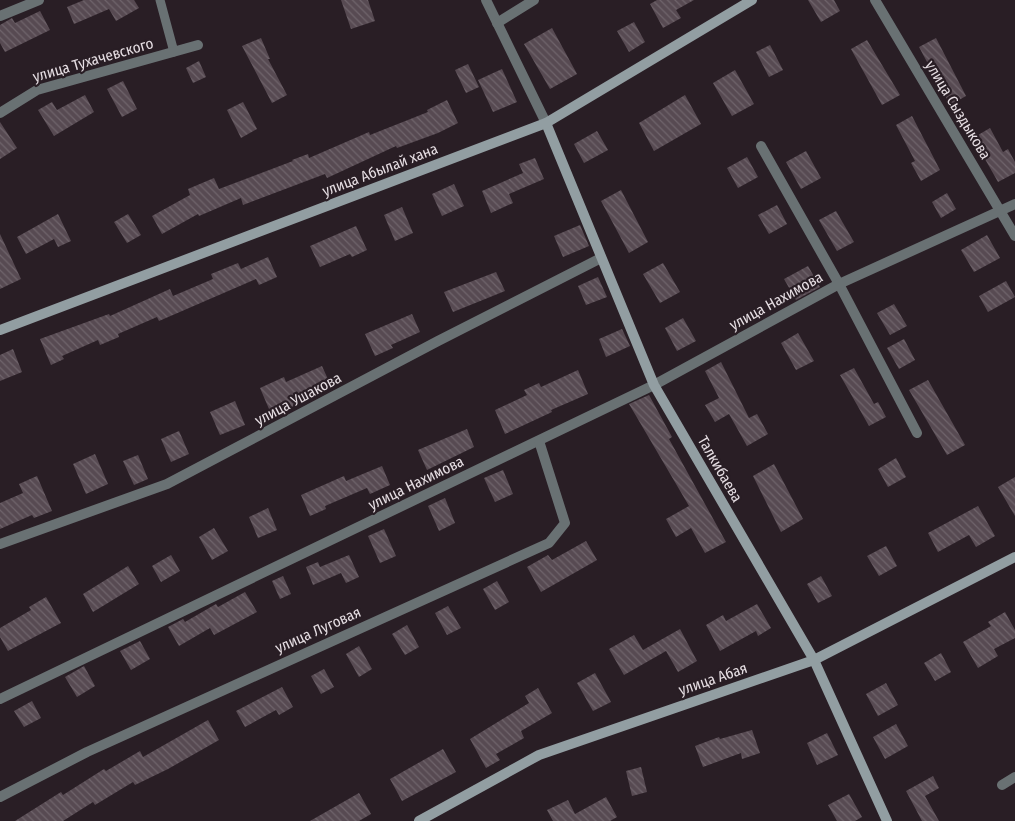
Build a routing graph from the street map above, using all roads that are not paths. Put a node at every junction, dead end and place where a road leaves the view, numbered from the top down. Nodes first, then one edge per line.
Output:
1 (39, 0) edge
2 (160, 0) edge
3 (486, 0) edge
4 (534, 0) edge
5 (752, 0) edge
6 (875, 0) edge
7 (0, 16) edge
8 (497, 23) junction
9 (198, 45) dead end
10 (174, 52) junction
11 (0, 113) edge
12 (546, 123) junction
13 (761, 146) dead end
14 (1015, 204) edge
15 (1001, 212) junction
16 (1015, 236) edge
17 (601, 258) junction
18 (839, 284) junction
19 (0, 330) edge
20 (654, 385) junction
21 (918, 433) dead end
22 (539, 441) junction
23 (0, 544) edge
24 (1015, 557) edge
25 (814, 660) junction
26 (0, 699) edge
27 (1015, 777) edge
28 (1002, 785) dead end
29 (0, 797) edge
30 (419, 821) edge
31 (887, 821) edge

1 - 7 street
2 - 10 lane
3 - 8 street
4 - 8 street
5 - 12 street, улица Абылай хана
6 - 15 street, улица Сыздыкова
8 - 12 street
9 - 10 street, улица Тухачевского
10 - 11 street, улица Тухачевского
12 - 17 street, Талкибаева
12 - 19 street, улица Абылай хана
13 - 18 street, улица Нахимова
14 - 15 street, улица Нахимова
15 - 16 street, улица Сыздыкова
15 - 18 street, улица Нахимова
17 - 20 street, Талкибаева
17 - 23 street, улица Ушакова
18 - 20 street, улица Нахимова
18 - 21 street, улица Нахимова
20 - 22 street, улица Нахимова
20 - 25 street, Талкибаева
22 - 26 street, улица Нахимова
22 - 29 street, улица Луговая
24 - 25 street, улица Абая
25 - 30 street, улица Абая
25 - 31 street, Талкибаева
27 - 28 street

